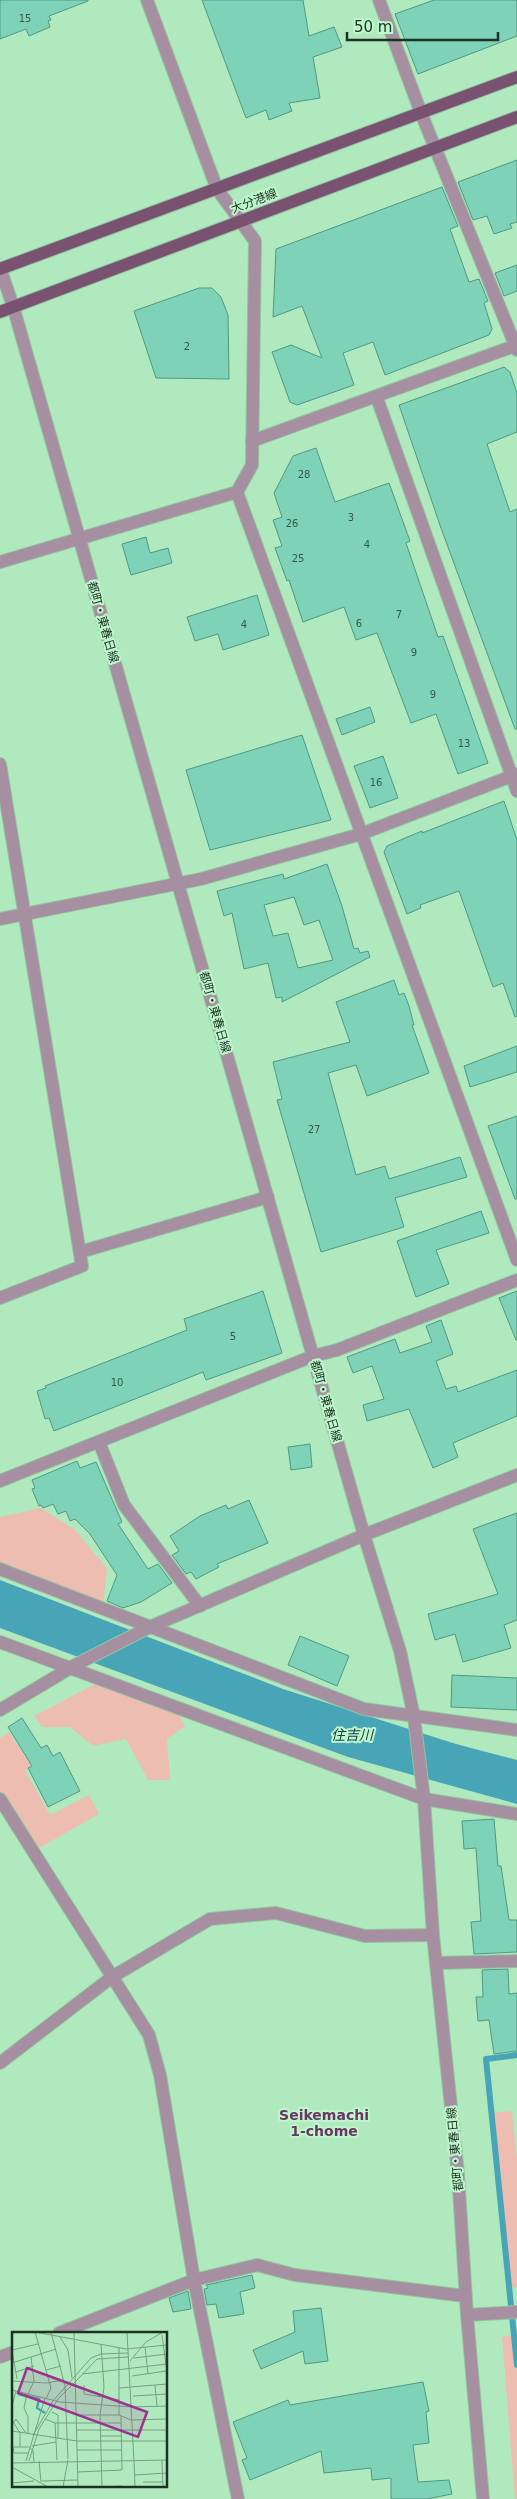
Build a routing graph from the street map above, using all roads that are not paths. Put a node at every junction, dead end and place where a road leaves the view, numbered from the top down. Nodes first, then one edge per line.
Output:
1 (147, 0) edge
2 (379, 0) edge
3 (517, 77) edge
4 (420, 113) junction
5 (517, 117) edge
6 (435, 148) junction
7 (216, 189) junction
8 (241, 221) junction
9 (0, 269) edge
10 (13, 306) junction
11 (0, 312) edge
12 (517, 347) edge
13 (376, 398) junction
14 (252, 441) junction
15 (237, 492) junction
16 (80, 540) junction
17 (0, 562) edge
18 (0, 764) edge
19 (514, 775) edge
20 (517, 791) edge
21 (361, 834) junction
22 (178, 885) junction
23 (25, 915) junction
24 (0, 919) edge
25 (268, 1197) junction
26 (80, 1252) junction
27 (517, 1260) edge
28 (517, 1280) edge
29 (0, 1298) edge
30 (313, 1356) junction
31 (99, 1442) junction
32 (517, 1475) edge
33 (0, 1481) edge
34 (364, 1535) junction
35 (0, 1569) edge
36 (200, 1606) junction
37 (149, 1628) junction
38 (0, 1642) edge
39 (73, 1666) junction
40 (0, 1710) edge
41 (414, 1717) junction
42 (517, 1730) edge
43 (0, 1799) edge
44 (424, 1799) junction
45 (517, 1814) edge
46 (433, 1935) junction
47 (517, 1961) edge
48 (436, 1963) junction
49 (112, 1977) junction
50 (0, 2063) edge
51 (194, 2280) junction
52 (466, 2296) junction
53 (517, 2312) edge
54 (467, 2315) junction
55 (62, 2332) edge
56 (12, 2353) edge
57 (0, 2358) edge
58 (238, 2499) edge
59 (483, 2499) edge

1 - 7 street
2 - 4 street
3 - 4 main road, 大分港線
4 - 6 street
4 - 7 main road, 大分港線
5 - 6 main road, 大分港線
6 - 8 main road, 大分港線
6 - 12 street
7 - 8 street
7 - 9 main road, 大分港線
8 - 10 main road, 大分港線
8 - 14 street
9 - 10 street, 都町・東春日線
10 - 11 main road, 大分港線
10 - 16 street, 都町・東春日線
12 - 13 street
13 - 14 street
13 - 19 street
14 - 15 street
15 - 16 street
15 - 21 street
16 - 17 street
16 - 22 street, 都町・東春日線
18 - 23 street
19 - 20 street
19 - 21 street
21 - 22 street
21 - 27 street
22 - 23 street
22 - 25 street, 都町・東春日線
23 - 24 street
23 - 26 street
25 - 26 street
25 - 30 street, 都町・東春日線
26 - 29 street
28 - 30 street
30 - 31 street
30 - 34 street, 都町・東春日線
31 - 33 street
31 - 36 street
32 - 34 street
34 - 36 street
34 - 41 street, 都町・東春日線
35 - 37 street
36 - 37 street
37 - 39 street
37 - 41 street
38 - 39 street
39 - 40 street
39 - 44 street
41 - 42 street
41 - 44 street, 都町・東春日線
43 - 49 street
44 - 45 street
44 - 46 street, 都町・東春日線
46 - 48 street, 都町・東春日線
46 - 49 street
47 - 48 street
48 - 52 street, 都町・東春日線
49 - 50 street
49 - 51 street
51 - 52 street
51 - 55 street
51 - 58 street
52 - 54 street, 都町・東春日線
53 - 54 street
54 - 59 street, 都町・東春日線
56 - 57 street

